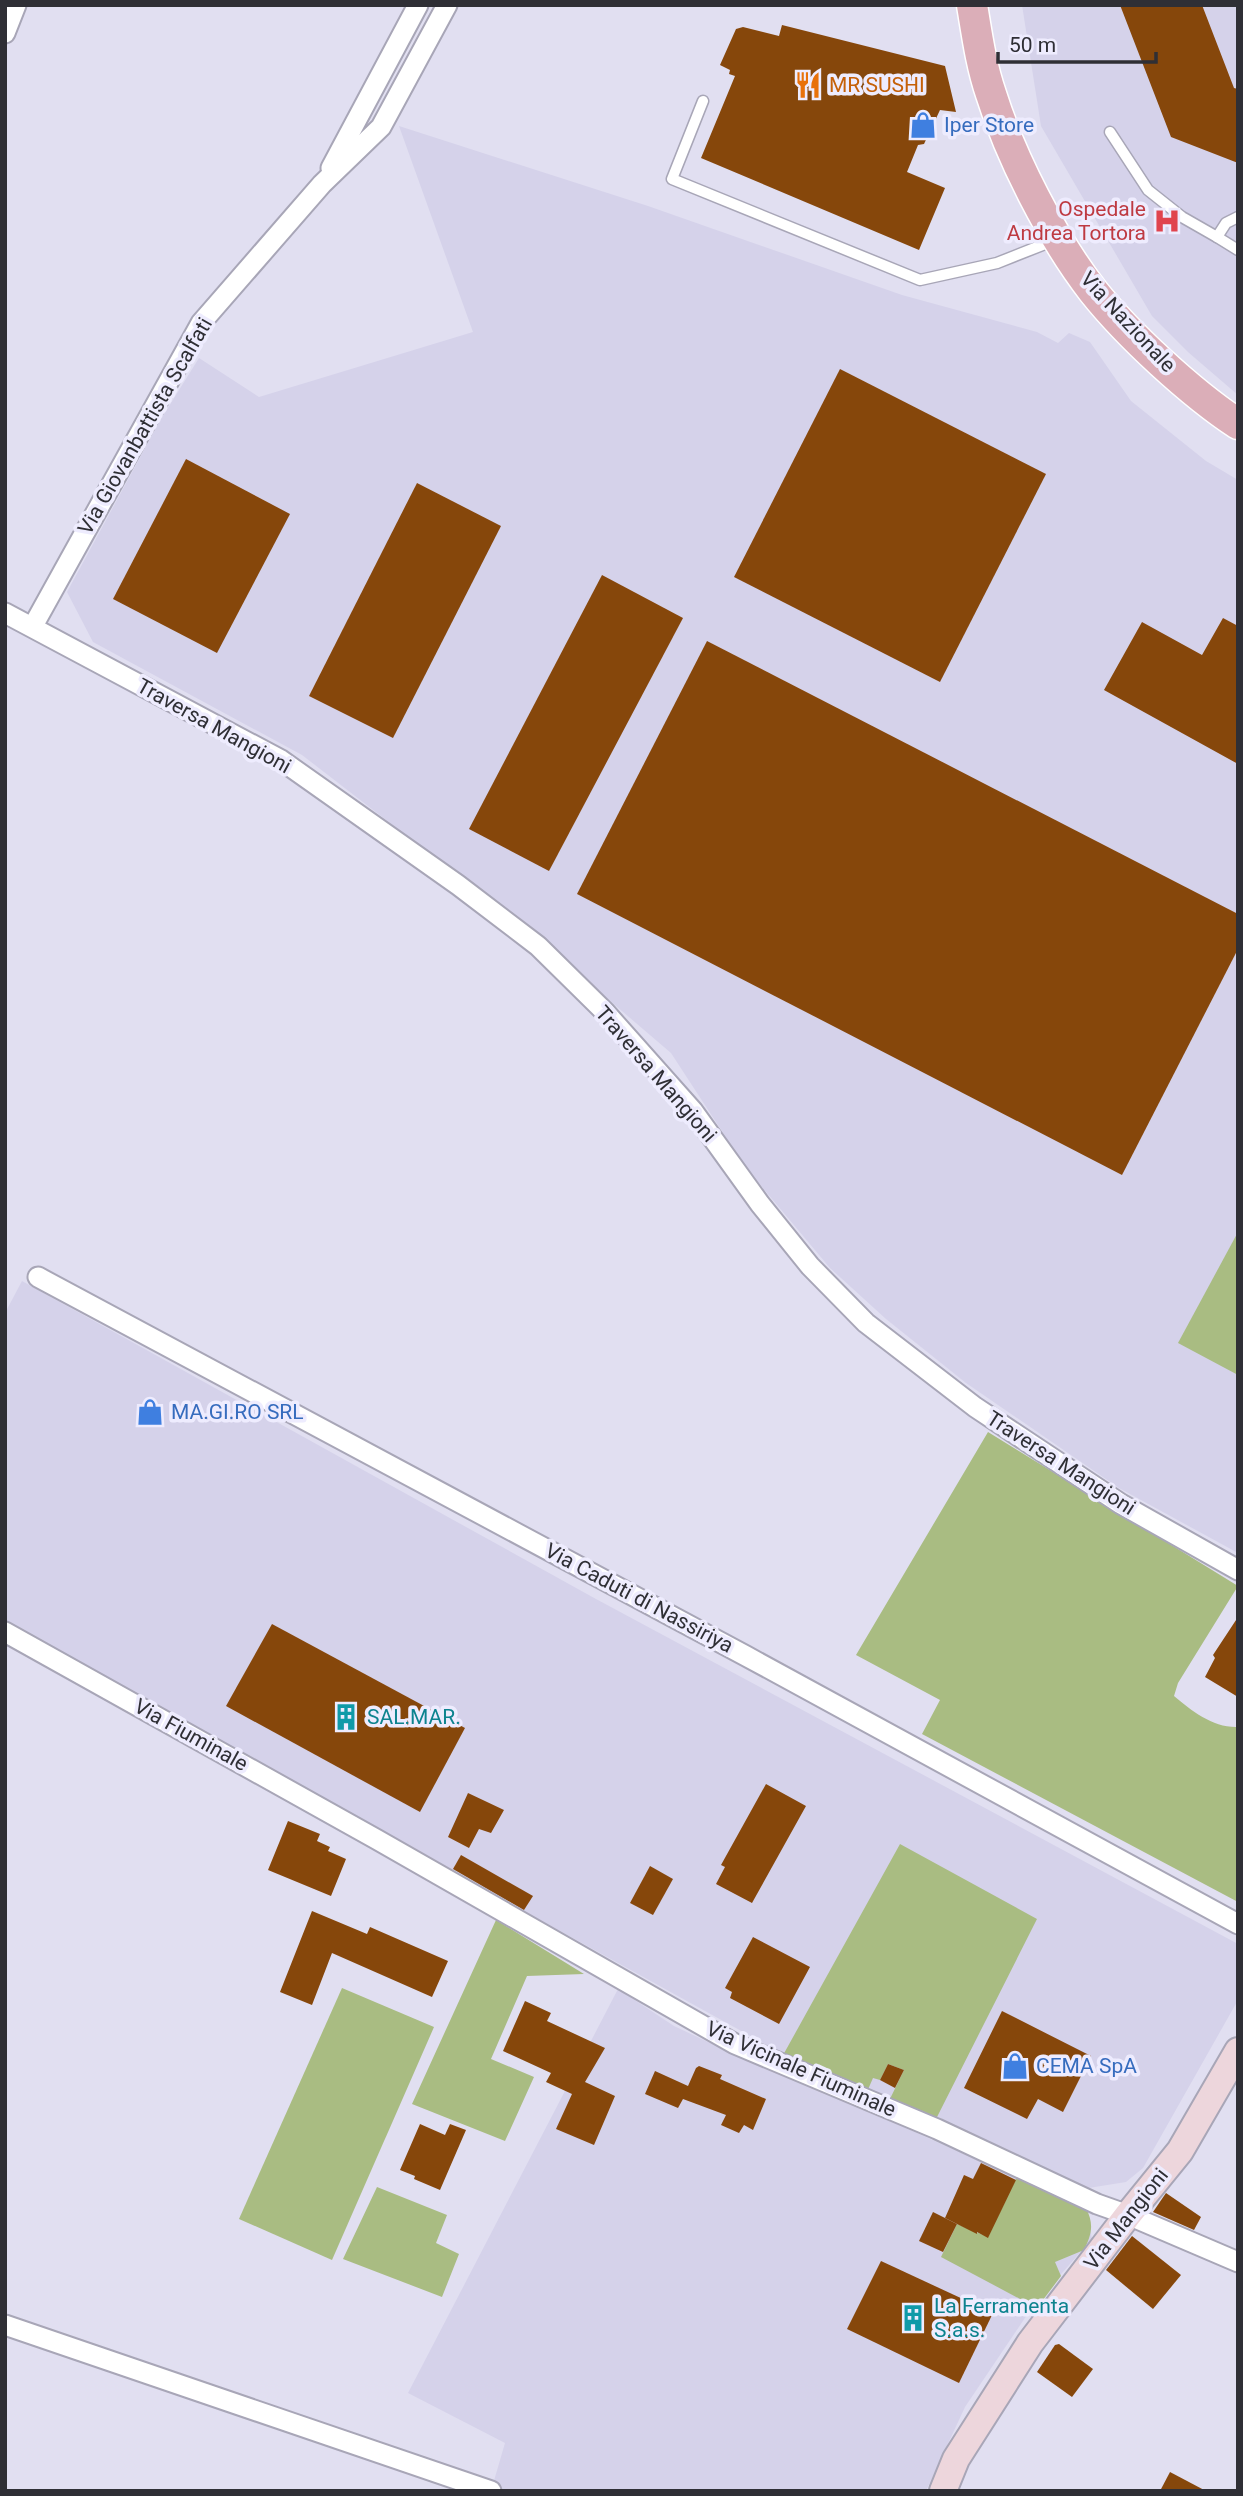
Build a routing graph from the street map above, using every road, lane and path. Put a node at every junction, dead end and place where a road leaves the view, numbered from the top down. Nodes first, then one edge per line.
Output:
1 (16, 5) edge
2 (418, 5) edge
3 (447, 5) edge
4 (972, 5) edge
5 (5, 33) edge
6 (703, 101) dead end
7 (1110, 132) dead end
8 (322, 184) junction
9 (1238, 217) edge
10 (1217, 237) junction
11 (1060, 241) junction
12 (1238, 250) edge
13 (1238, 424) edge
14 (5, 613) edge
15 (33, 626) junction
16 (38, 1277) dead end
17 (1238, 1570) edge
18 (5, 1632) edge
19 (376, 1839) joint
20 (1238, 1924) edge
21 (1238, 2051) edge
22 (1128, 2215) junction
23 (1238, 2262) edge
24 (5, 2325) edge
25 (491, 2491) edge
26 (943, 2491) edge

1 - 5 street
2 - 8 street, Via Giovanbattista Scalfati
3 - 8 street, Via Giovanbattista Scalfati
4 - 11 main road, Via Nazionale
6 - 11 lane
7 - 10 lane
8 - 15 street, Via Giovanbattista Scalfati
9 - 10 lane
10 - 12 lane
11 - 13 main road, Via Nazionale
14 - 15 street
15 - 17 street, Traversa Mangioni
16 - 20 street, Via Caduti di Nassiriya
18 - 19 street, Via Fiuminale
19 - 22 street, Via Vicinale Fiuminale
21 - 22 street, Via Mangioni
22 - 23 street
22 - 26 street, Via Mangioni
24 - 25 street

